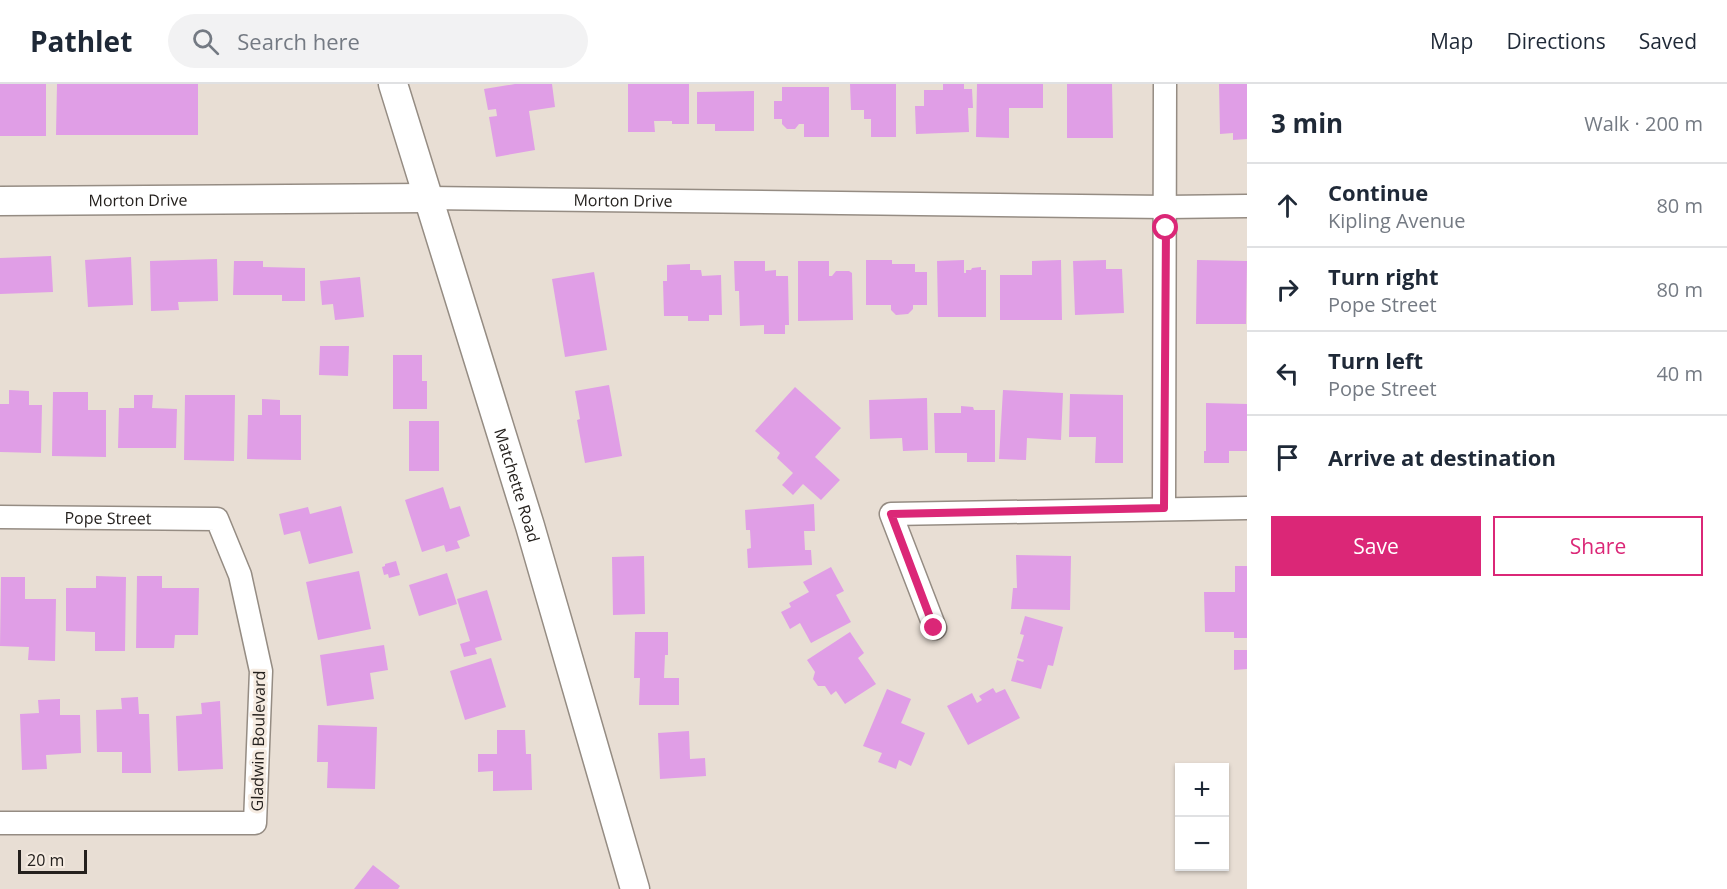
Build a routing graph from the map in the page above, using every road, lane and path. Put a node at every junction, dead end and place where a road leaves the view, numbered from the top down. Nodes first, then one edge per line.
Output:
1 (393, 84) edge
2 (1165, 84) edge
3 (427, 198) junction
4 (0, 201) edge
5 (1247, 206) edge
6 (1166, 207) junction
7 (1164, 508) junction
8 (1247, 508) edge
9 (0, 517) edge
10 (216, 519) joint
11 (934, 628) dead end
12 (0, 823) edge
13 (635, 889) edge

1 - 3 street, Matchette Road
2 - 6 street
3 - 4 street, Morton Drive
3 - 6 street, Morton Drive
3 - 13 street, Matchette Road
5 - 6 street, Morton Drive
6 - 7 street
7 - 8 street
7 - 11 street
9 - 10 street, Pope Street
10 - 12 street, Gladwin Boulevard

